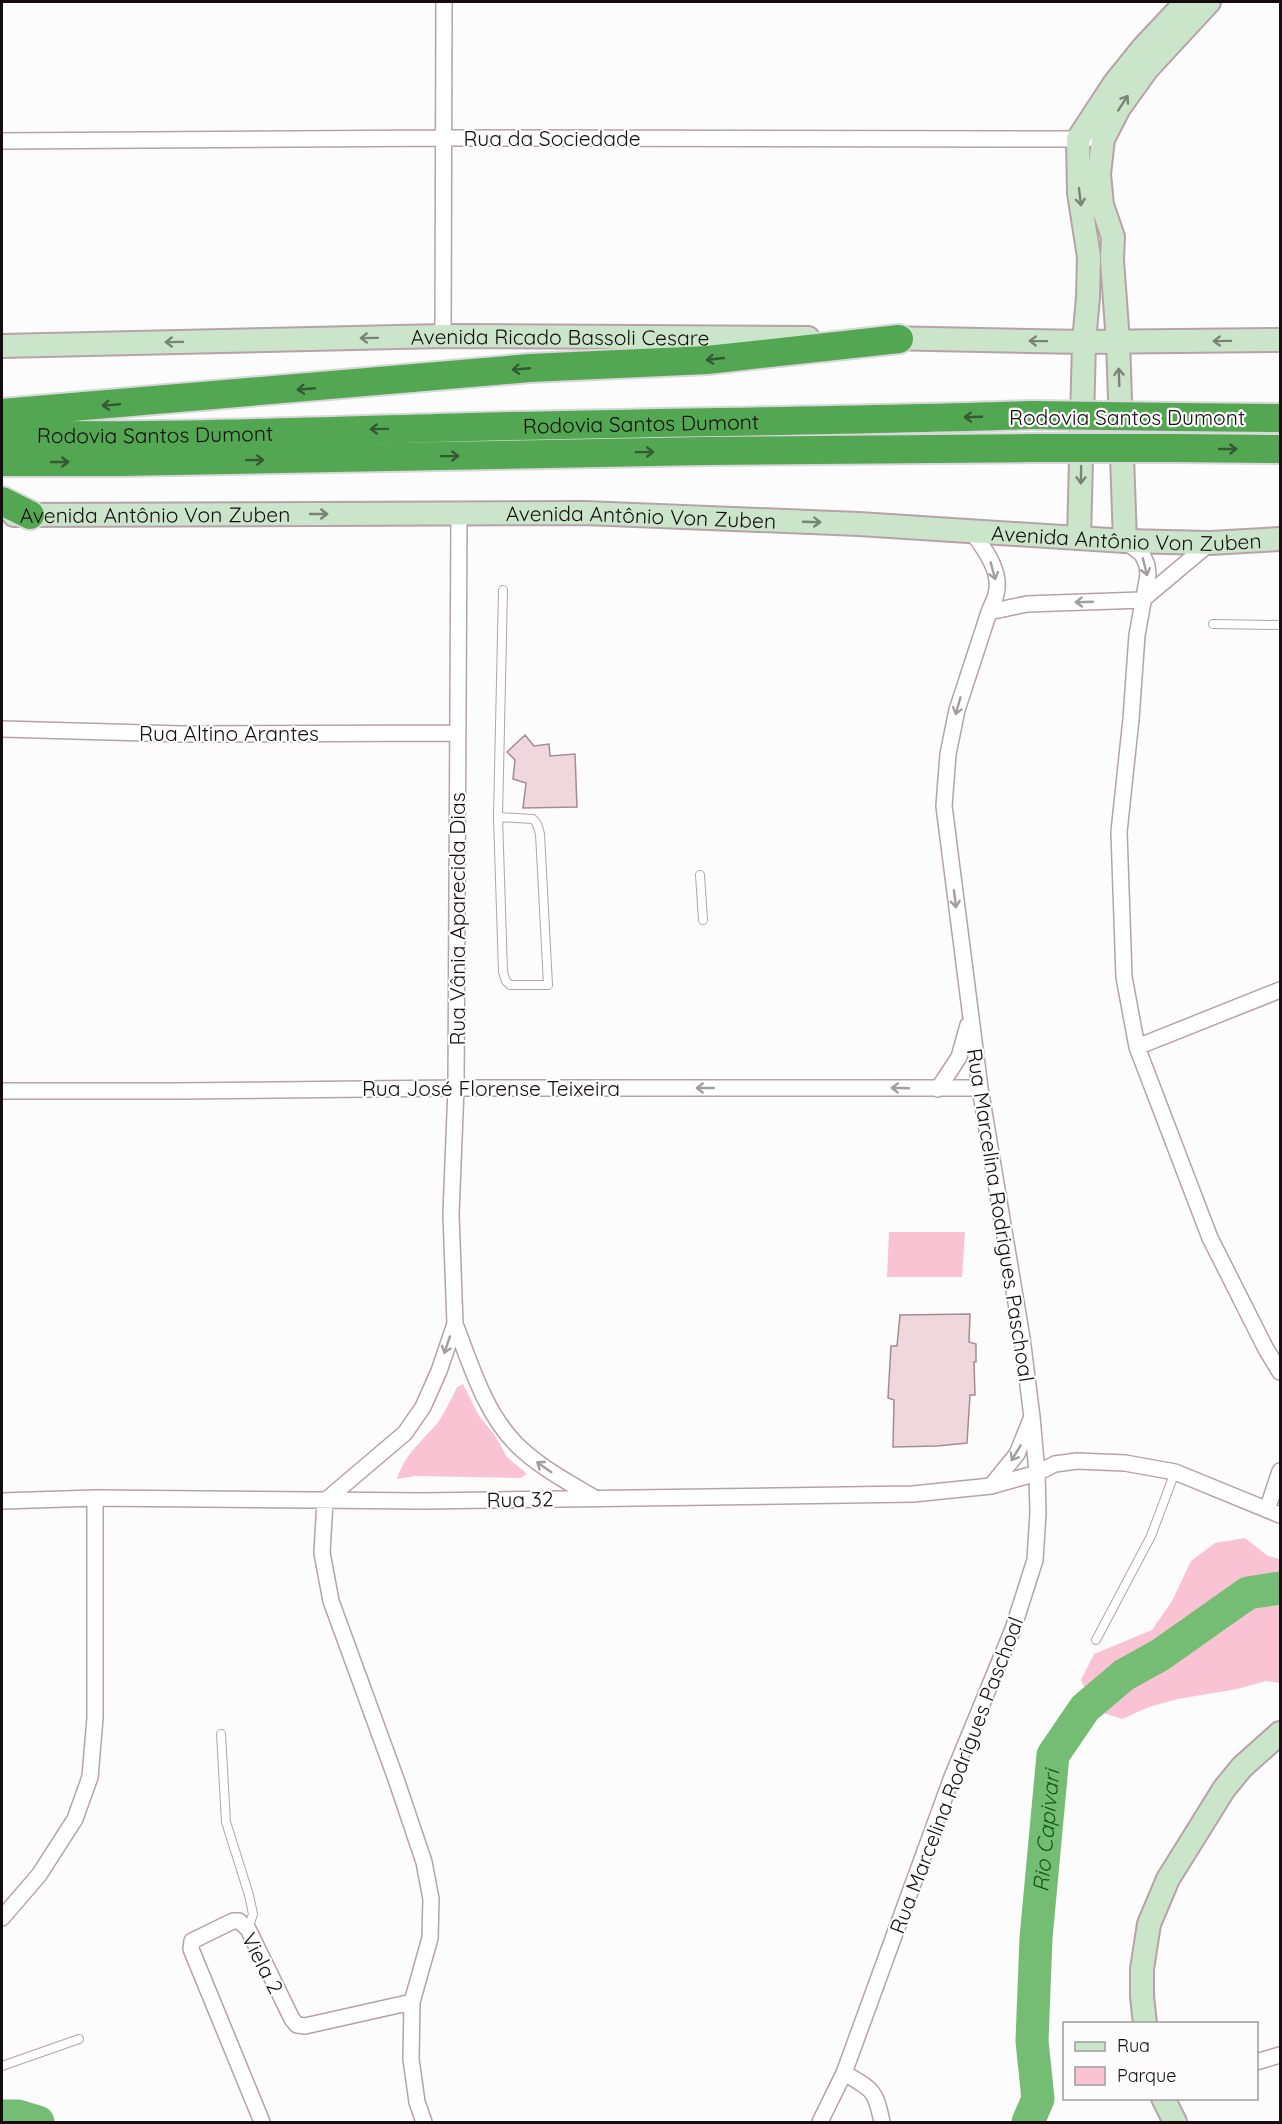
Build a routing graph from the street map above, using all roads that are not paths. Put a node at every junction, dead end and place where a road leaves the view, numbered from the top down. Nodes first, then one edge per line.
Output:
1 (444, 2) edge
2 (1186, 2) edge
3 (1209, 2) edge
4 (445, 138) junction
5 (1078, 139) junction
6 (1103, 139) junction
7 (2, 141) edge
8 (443, 336) junction
9 (899, 339) junction
10 (1281, 340) edge
11 (1084, 342) junction
12 (1118, 342) junction
13 (2, 346) edge
14 (2, 413) edge
15 (1281, 418) edge
16 (2, 434) edge
17 (1281, 449) edge
18 (2, 462) edge
19 (2, 501) edge
20 (459, 514) junction
21 (2, 515) edge
22 (30, 515) junction
23 (973, 533) junction
24 (1079, 538) junction
25 (1281, 539) edge
26 (1125, 541) junction
27 (1210, 543) junction
28 (503, 590) dead end
29 (1142, 600) junction
30 (989, 612) junction
31 (1213, 624) dead end
32 (1281, 625) edge
33 (2, 729) edge
34 (457, 733) junction
35 (498, 817) junction
36 (700, 875) dead end
37 (703, 920) dead end
38 (1281, 990) edge
39 (970, 1014) junction
40 (1137, 1047) junction
41 (456, 1088) junction
42 (980, 1088) junction
43 (938, 1089) junction
44 (2, 1091) edge
45 (455, 1324) junction
46 (1281, 1372) edge
47 (1032, 1417) junction
48 (1281, 1471) edge
49 (1175, 1472) junction
50 (1037, 1473) junction
51 (991, 1486) junction
52 (95, 1498) junction
53 (594, 1498) junction
54 (2, 1501) edge
55 (325, 1501) junction
56 (1274, 1512) edge
57 (1095, 1640) dead end
58 (1281, 1733) edge
59 (221, 1734) dead end
60 (2, 1918) edge
61 (248, 1929) junction
62 (412, 2002) junction
63 (1145, 2022) edge
64 (79, 2039) dead end
65 (1281, 2055) edge
66 (1258, 2062) edge
67 (2, 2066) edge
68 (844, 2073) junction
69 (1164, 2100) edge
70 (262, 2122) edge
71 (424, 2122) edge
72 (820, 2122) edge
73 (882, 2122) edge
74 (1175, 2122) edge

1 - 4 street
2 - 5 street
6 -> 3 street
4 - 5 street, Rua da Sociedade
4 - 7 street, Rua da Sociedade
4 - 8 street
5 - 6 street, Rua da Sociedade
5 -> 11 street
6 - 12 street
8 - 9 street, Avenida Ricado Bassoli Cesare
8 -> 13 street, Avenida Ricado Bassoli Cesare
11 -> 9 street, Avenida Ricado Bassoli Cesare
9 -> 14 highway
10 -> 12 street, Avenida Ricado Bassoli Cesare
11 - 12 street, Avenida Ricado Bassoli Cesare
11 -> 24 street
26 -> 12 street
15 -> 16 highway, Rodovia Santos Dumont, bridge
18 -> 17 highway, Rodovia Santos Dumont, bridge
19 - 22 highway
22 -> 20 street, Avenida Antônio Von Zuben
20 -> 23 street, Avenida Antônio Von Zuben
20 - 34 street, Rua Vânia Aparecida Dias
21 - 22 street, Avenida Antônio Von Zuben
23 - 24 street, Avenida Antônio Von Zuben
23 -> 30 street, Rua Marcelina Rodrigues Paschoal
24 - 26 street, Avenida Antônio Von Zuben
25 - 27 street, Avenida Antônio Von Zuben
26 - 27 street, Avenida Antônio Von Zuben
26 -> 29 street
27 - 29 street
28 - 35 lane
29 -> 30 street
29 - 40 street
30 -> 39 street, Rua Marcelina Rodrigues Paschoal
31 - 32 lane
33 - 34 street, Rua Altino Arantes
34 - 41 street, Rua Vânia Aparecida Dias
35 - 35 lane
36 - 37 lane
38 - 40 street
39 - 42 street, Rua Marcelina Rodrigues Paschoal
39 - 43 street, Rua Marcelina Rodrigues Paschoal
40 - 46 street
43 -> 41 street, Rua José Florense Teixeira
41 - 44 street, Rua José Florense Teixeira
41 - 45 street, Rua Vânia Aparecida Dias
42 - 43 street, Rua José Florense Teixeira
42 - 47 street, Rua Marcelina Rodrigues Paschoal
53 -> 45 street, Rua Vânia Aparecida Dias
45 -> 55 street, Rua Vânia Aparecida Dias
47 - 50 street, Rua Marcelina Rodrigues Paschoal
47 -> 51 street, Rua Marcelina Rodrigues Paschoal
48 - 56 street
49 - 50 street, Rua 32
49 - 56 street, Rua 32
49 - 57 lane
50 - 51 street, Rua 32
50 - 68 street, Rua Marcelina Rodrigues Paschoal
51 - 53 street, Rua 32
52 - 54 street, Rua 32
52 - 55 street, Rua 32
52 - 60 street
53 - 55 street, Rua 32
55 - 62 street
58 - 63 street
59 - 61 lane
61 - 62 street, Viela 2
61 - 70 street, Viela 2
62 - 71 street
64 - 67 lane
65 - 66 street
68 - 72 street, Rua Marcelina Rodrigues Paschoal
68 - 73 street
69 - 74 street

